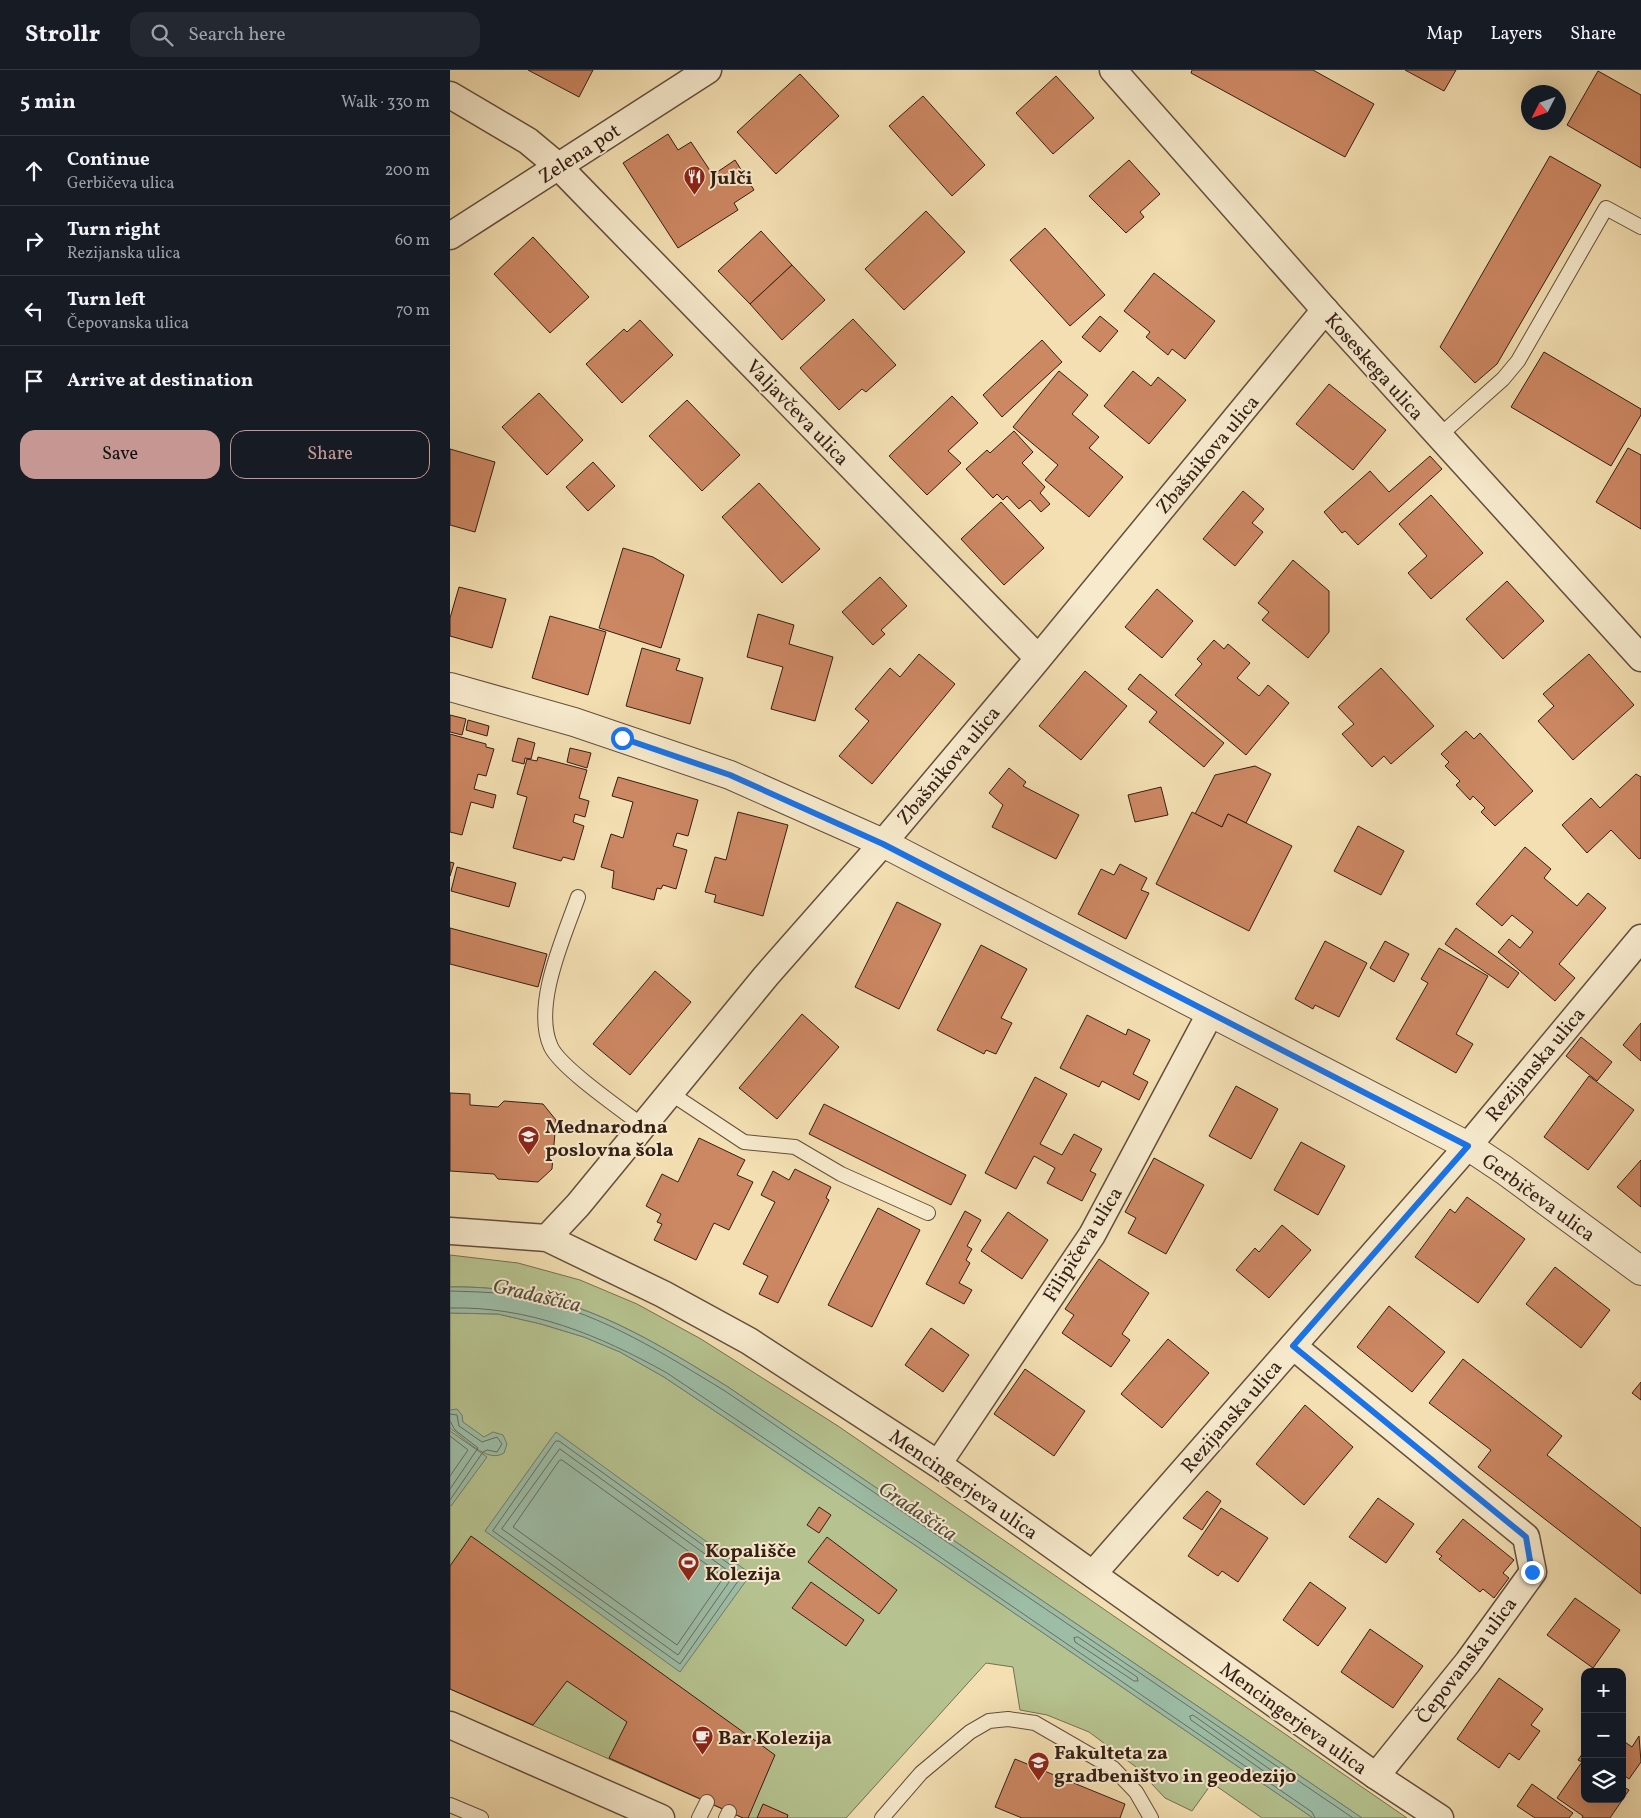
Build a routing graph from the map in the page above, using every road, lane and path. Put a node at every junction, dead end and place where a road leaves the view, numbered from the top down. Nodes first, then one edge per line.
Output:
1 (708, 70) edge
2 (1113, 70) edge
3 (450, 95) edge
4 (558, 166) junction
5 (1641, 227) edge
6 (450, 236) edge
7 (1325, 310) junction
8 (1439, 436) junction
9 (1038, 658) junction
10 (1641, 658) edge
11 (450, 687) edge
12 (883, 844) junction
13 (578, 897) dead end
14 (1641, 938) edge
15 (1210, 1014) junction
16 (670, 1093) junction
17 (643, 1126) junction
18 (1468, 1146) junction
19 (928, 1213) dead end
20 (450, 1231) edge
21 (547, 1238) junction
22 (1641, 1271) edge
23 (1293, 1346) junction
24 (938, 1464) junction
25 (1093, 1574) junction
26 (450, 1725) edge
27 (1376, 1776) junction
28 (707, 1802) dead end
29 (450, 1805) edge
30 (481, 1818) edge
31 (661, 1818) edge
32 (699, 1818) edge
33 (882, 1818) edge
34 (1151, 1818) edge
35 (1440, 1818) edge

1 - 4 street, Zelena pot
2 - 7 street, Koseskega ulica
3 - 4 street, Valjavčeva ulica
4 - 6 street, Zelena pot
4 - 9 street, Valjavčeva ulica
5 - 8 lane
7 - 8 street, Koseskega ulica
7 - 9 street, Zbašnikova ulica
8 - 10 street, Koseskega ulica
9 - 12 street, Zbašnikova ulica
11 - 12 street, Gerbičeva ulica
12 - 15 street, Gerbičeva ulica
12 - 16 street, Zbašnikova ulica
13 - 17 lane
14 - 18 street, Rezijanska ulica
15 - 18 street, Gerbičeva ulica
15 - 24 street, Filipičeva ulica
16 - 17 street, Zbašnikova ulica
16 - 19 lane
17 - 21 street, Zbašnikova ulica
18 - 22 street, Gerbičeva ulica
18 - 23 street, Rezijanska ulica
20 - 21 street, Mencingerjeva ulica
21 - 24 street, Mencingerjeva ulica
23 - 25 street, Rezijanska ulica
23 - 27 street, Čepovanska ulica
24 - 25 street, Mencingerjeva ulica
25 - 27 street, Mencingerjeva ulica
26 - 31 street
27 - 35 street, Mencingerjeva ulica
28 - 32 lane
29 - 30 lane
33 - 34 lane

